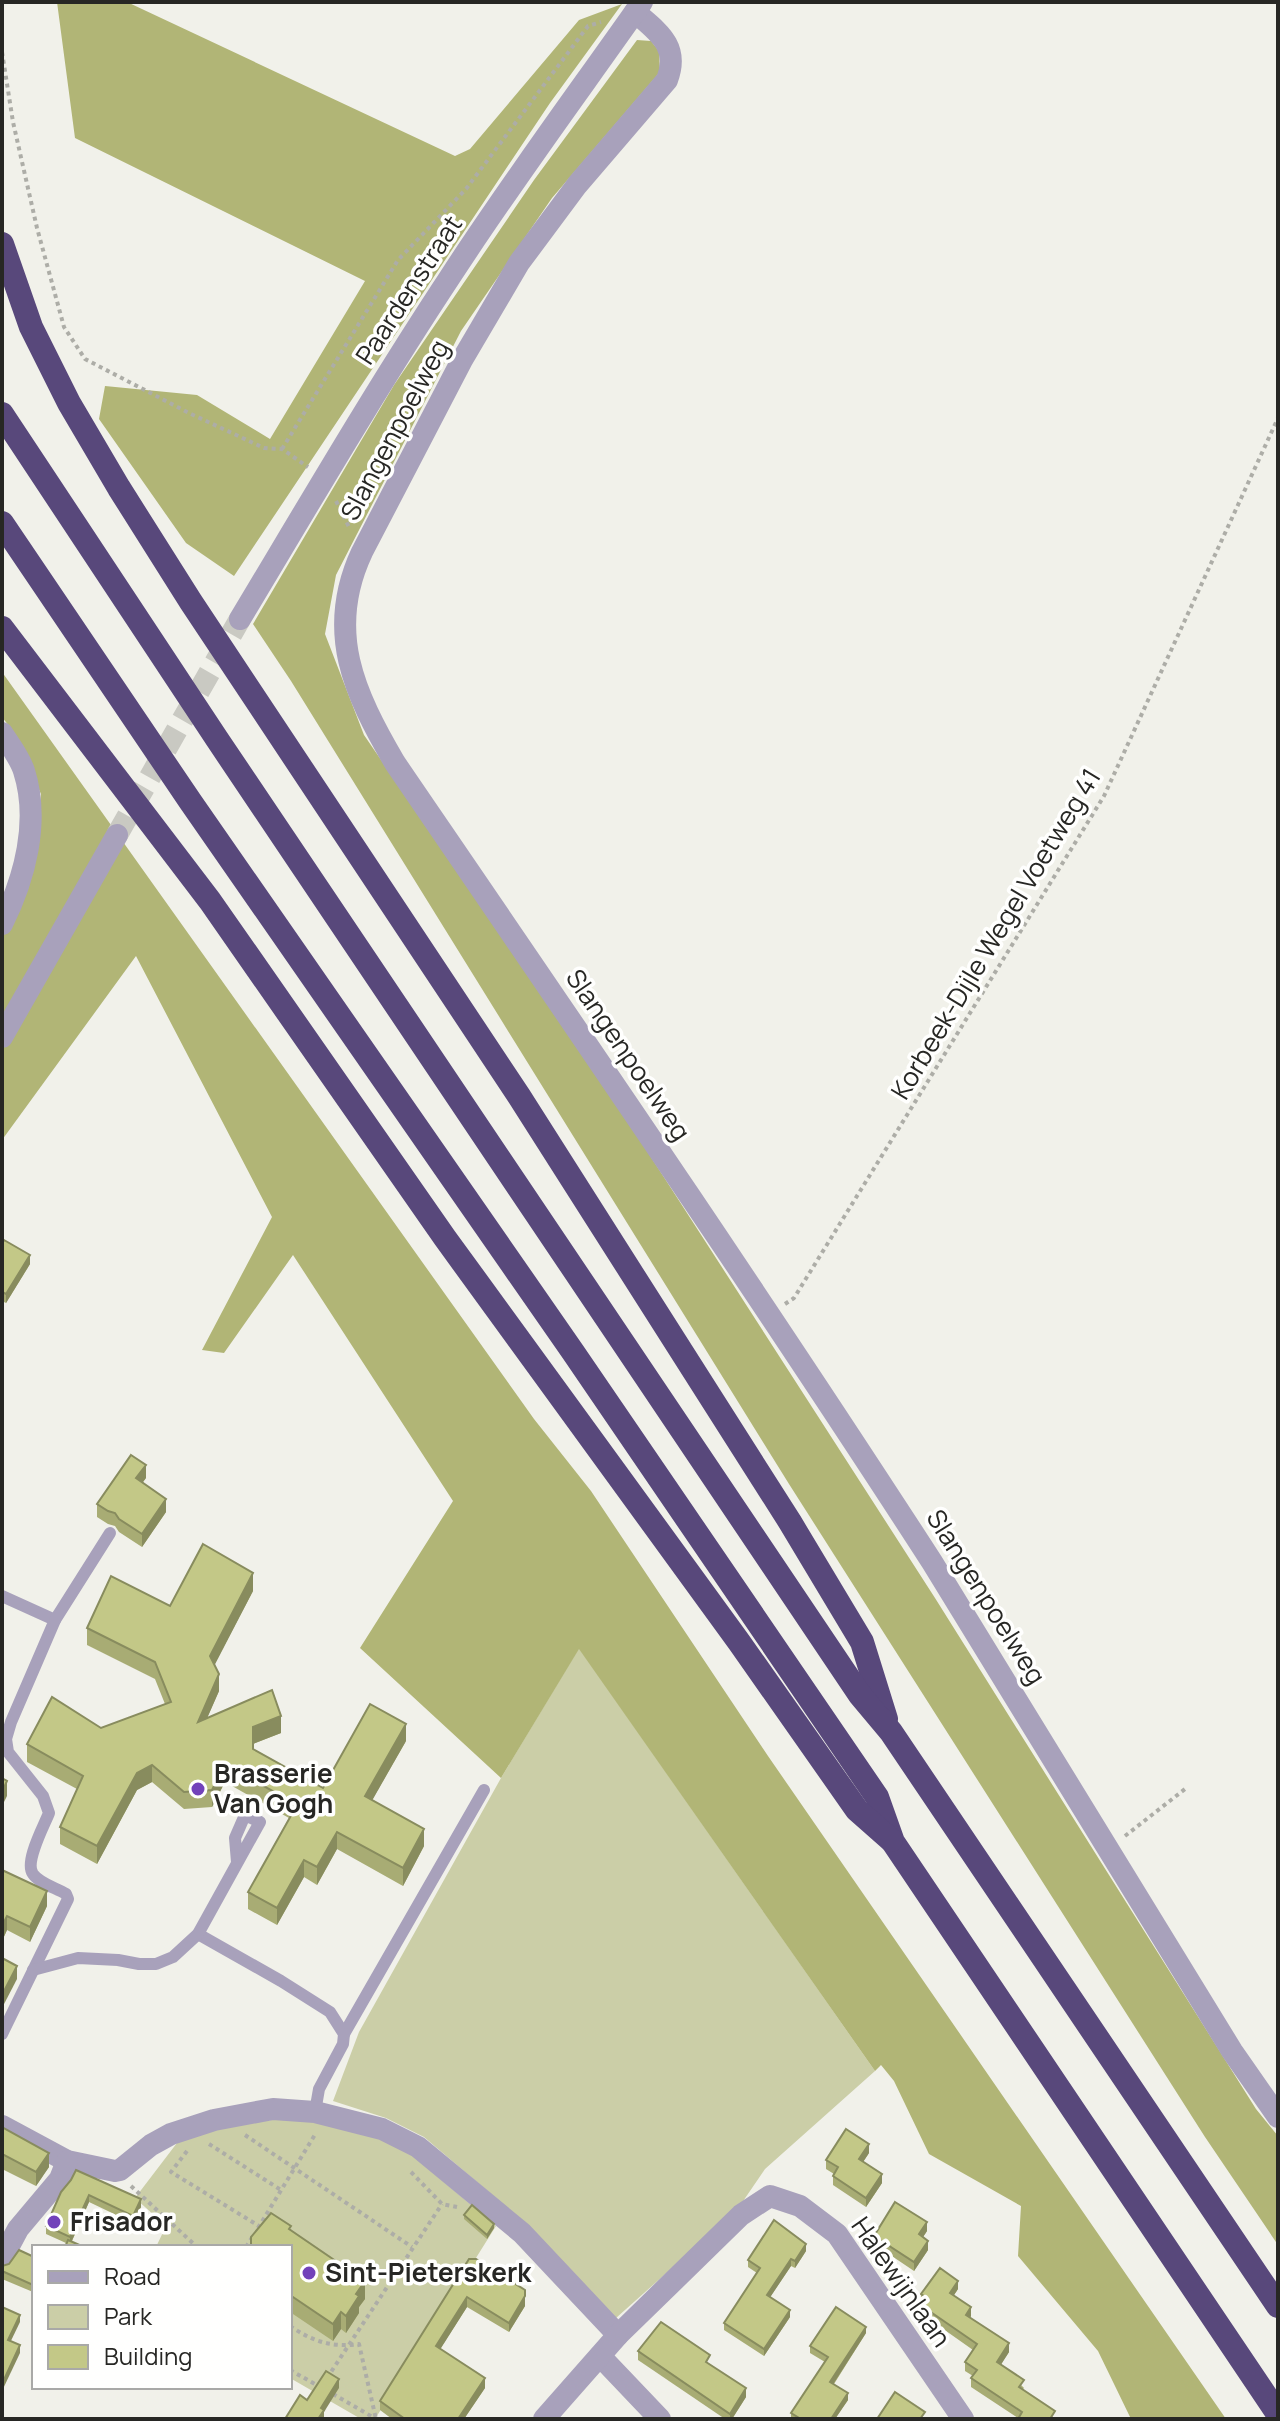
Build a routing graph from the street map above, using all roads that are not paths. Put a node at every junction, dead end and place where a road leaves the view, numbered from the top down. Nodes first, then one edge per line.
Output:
1 (638, 7) edge
2 (2, 244) edge
3 (2, 414) edge
4 (2, 523) edge
5 (240, 619) tunnel mouth
6 (2, 628) edge
7 (2, 733) edge
8 (117, 835) tunnel mouth
9 (2, 924) edge
10 (2, 1037) edge
11 (110, 1533) dead end
12 (2, 1596) edge
13 (55, 1620) junction
14 (891, 1732) junction
15 (484, 1790) dead end
16 (893, 1842) junction
17 (237, 1862) dead end
18 (198, 1934) junction
19 (33, 1970) junction
20 (2, 2034) edge
21 (344, 2034) junction
22 (1278, 2117) edge
23 (312, 2125) junction
24 (2, 2126) edge
25 (67, 2161) junction
26 (2, 2259) edge
27 (1278, 2306) edge
28 (618, 2335) junction
29 (600, 2356) junction
30 (1278, 2414) edge
31 (544, 2419) edge
32 (660, 2419) edge
33 (963, 2419) edge

1 - 5 street, Paardenstraat
1 - 22 street, Slangenpoelweg
2 - 14 highway
3 - 14 highway
4 - 16 highway
6 - 16 highway
7 - 9 street
8 - 10 street
11 - 13 lane
12 - 13 lane
13 - 19 lane
14 - 27 highway
15 - 21 lane
16 - 30 highway
17 - 18 lane
18 - 19 lane
18 - 21 lane
19 - 20 lane
21 - 23 lane
23 - 25 street
23 - 28 street
24 - 25 street
25 - 26 street
28 - 29 street, Halewijnlaan
28 - 33 street, Halewijnlaan
29 - 31 street, Halewijnlaan
29 - 32 street

